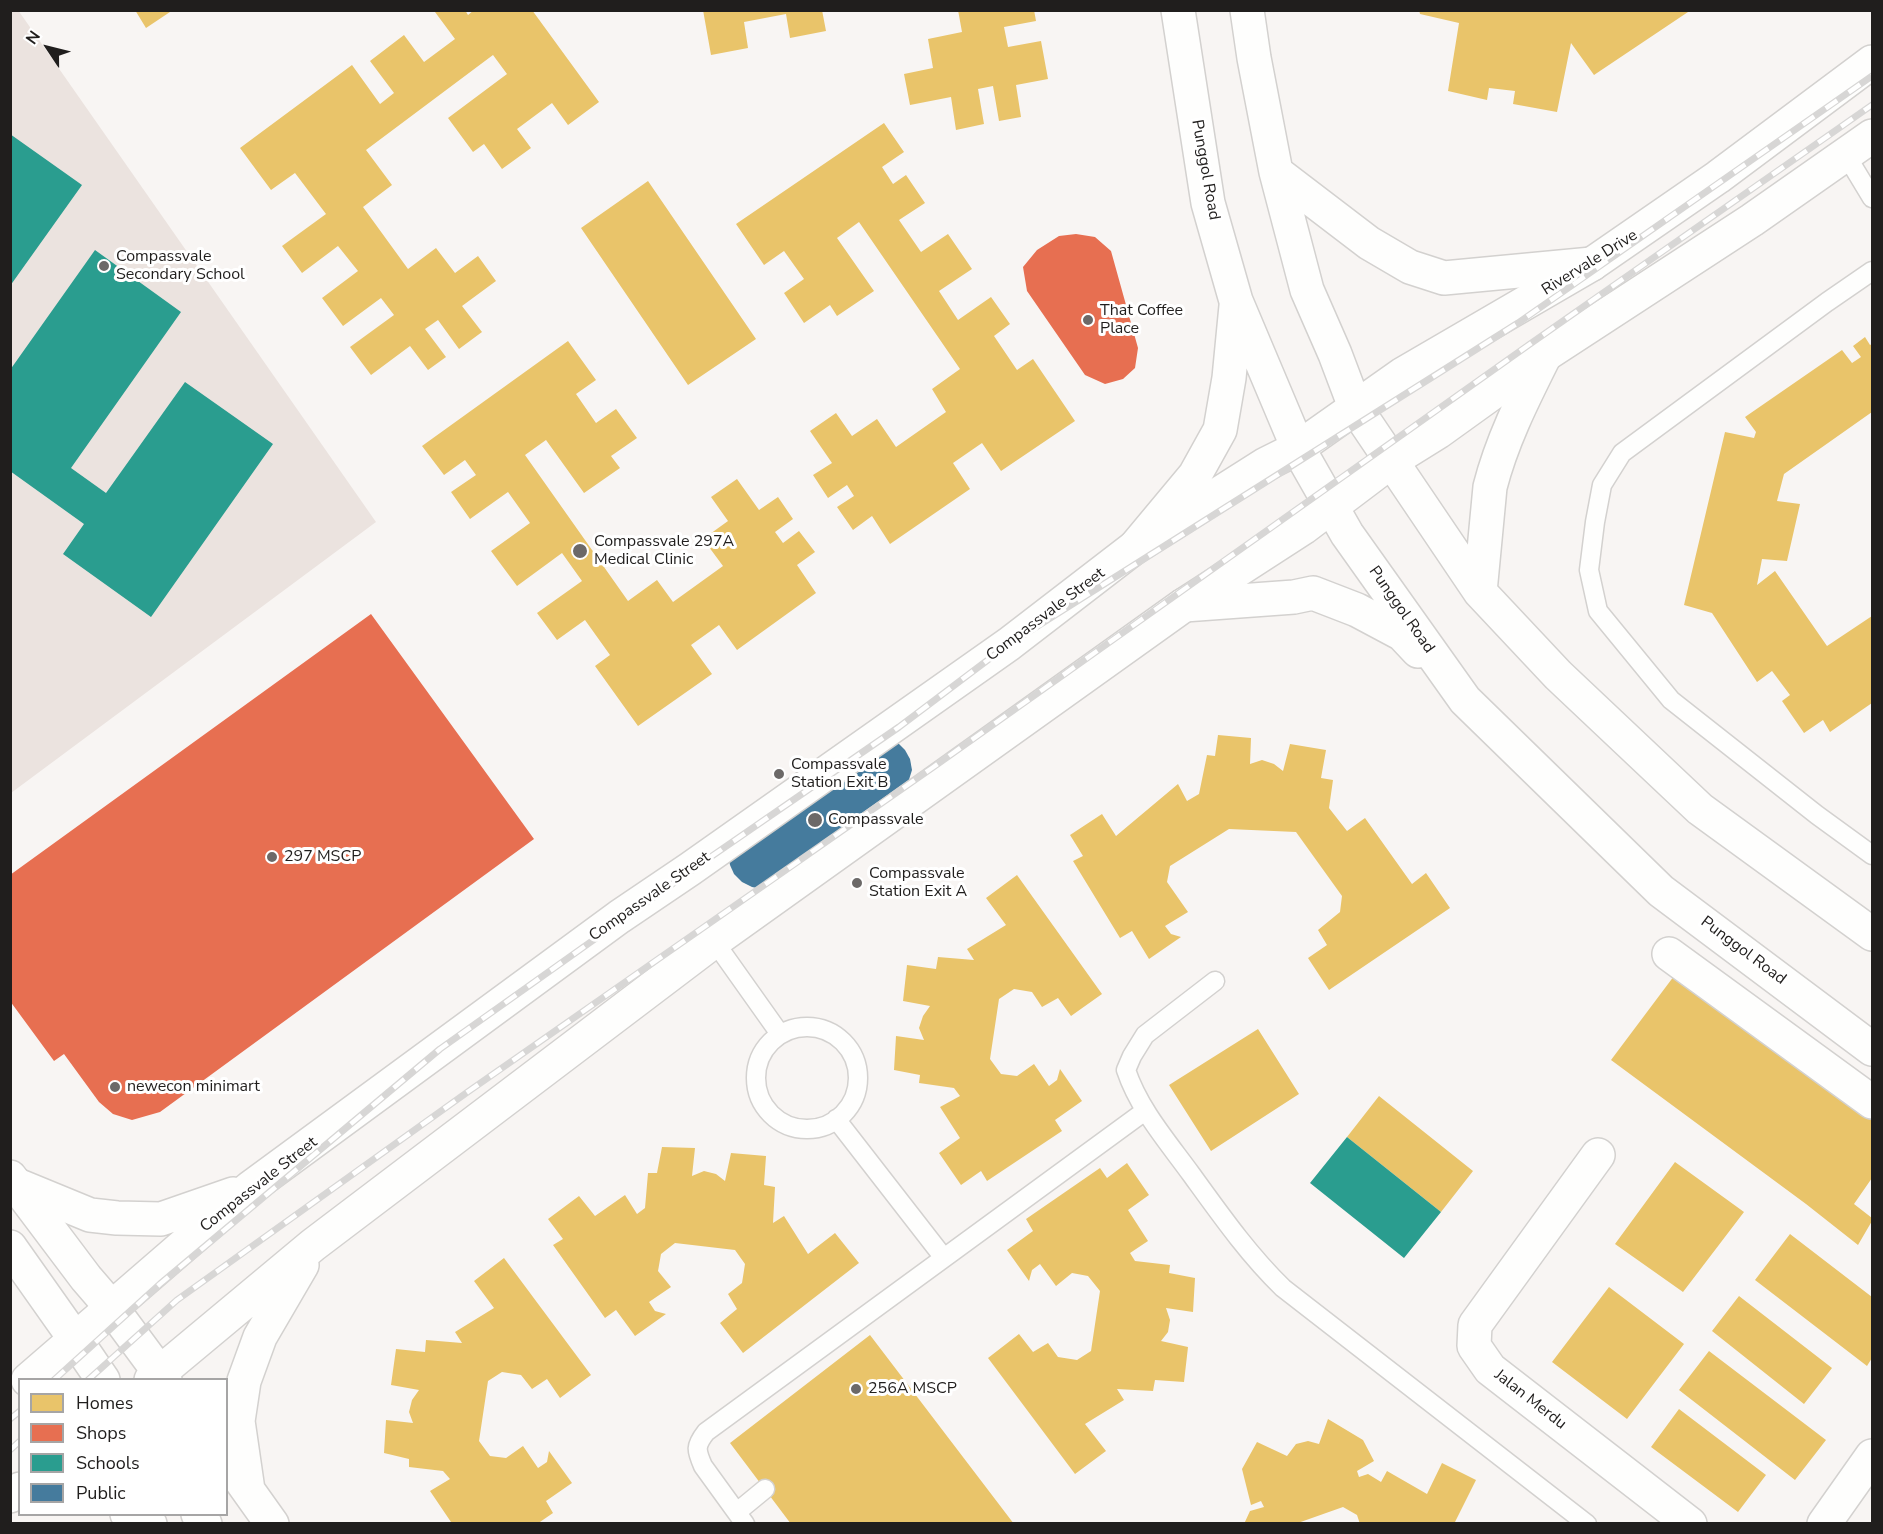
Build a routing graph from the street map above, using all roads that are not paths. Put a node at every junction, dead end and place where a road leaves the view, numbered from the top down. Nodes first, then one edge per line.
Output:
1 (1178, 10) edge
2 (1247, 10) edge
3 (1872, 62) edge
4 (1872, 136) edge
5 (1846, 155) junction
6 (1276, 171) junction
7 (1872, 198) edge
8 (1592, 264) junction
9 (1872, 271) edge
10 (1236, 301) junction
11 (1545, 355) junction
12 (1355, 407) junction
13 (1298, 448) junction
14 (1393, 460) junction
15 (1331, 507) junction
16 (1135, 548) junction
17 (1480, 592) junction
18 (1185, 605) junction
19 (1465, 700) junction
20 (1872, 855) edge
21 (1872, 934) edge
22 (714, 941) junction
23 (1734, 945) junction
24 (1669, 954) dead end
25 (1215, 981) dead end
26 (1708, 982) junction
27 (780, 1034) junction
28 (1872, 1049) edge
29 (1872, 1102) edge
30 (1145, 1111) junction
31 (836, 1119) junction
32 (1598, 1155) dead end
33 (14, 1181) edge
34 (250, 1188) junction
35 (314, 1245) junction
36 (10, 1247) edge
37 (944, 1258) junction
38 (111, 1307) junction
39 (75, 1339) junction
40 (159, 1377) edge
41 (30, 1378) edge
42 (103, 1378) edge
43 (1872, 1456) edge
44 (228, 1464) edge
45 (248, 1490) junction
46 (765, 1490) dead end
47 (130, 1516) edge
48 (741, 1518) edge
49 (150, 1524) edge
50 (272, 1524) edge
51 (1587, 1524) edge
52 (1690, 1524) edge
53 (1824, 1524) edge

1 - 10 street, Punggol Road
2 - 6 street
3 - 8 street, Rivervale Drive
4 - 5 street
5 - 7 lane
5 - 11 street
6 - 8 street
6 - 12 street
8 - 12 street, Rivervale Drive
9 - 20 lane
10 - 13 street, Punggol Road
10 - 16 street
11 - 14 street
11 - 17 street
12 - 13 street, Rivervale Drive
12 - 14 street
13 - 15 street, Punggol Road
13 - 16 street, Compassvale Street
14 - 15 street
14 - 17 street
15 - 18 street
15 - 19 street, Punggol Road
16 - 34 street, Compassvale Street
17 - 21 street
18 - 19 street
18 - 22 street
19 - 23 street, Punggol Road
22 - 27 lane
22 - 35 street
23 - 26 street
23 - 28 street, Punggol Road
24 - 26 street
25 - 30 lane
26 - 29 street
27 - 31 lane
27 - 31 lane
30 - 37 lane
30 - 51 lane
31 - 37 lane
32 - 52 street, Jalan Merdu
33 - 34 street
33 - 38 street
34 - 38 street, Compassvale Street
35 - 40 street
35 - 45 street
36 - 39 street
37 - 48 lane
38 - 39 street, Compassvale Street
38 - 40 street
39 - 41 street, Compassvale Street
39 - 42 street
43 - 53 street
44 - 45 street
45 - 50 street
46 - 48 lane
47 - 49 street

